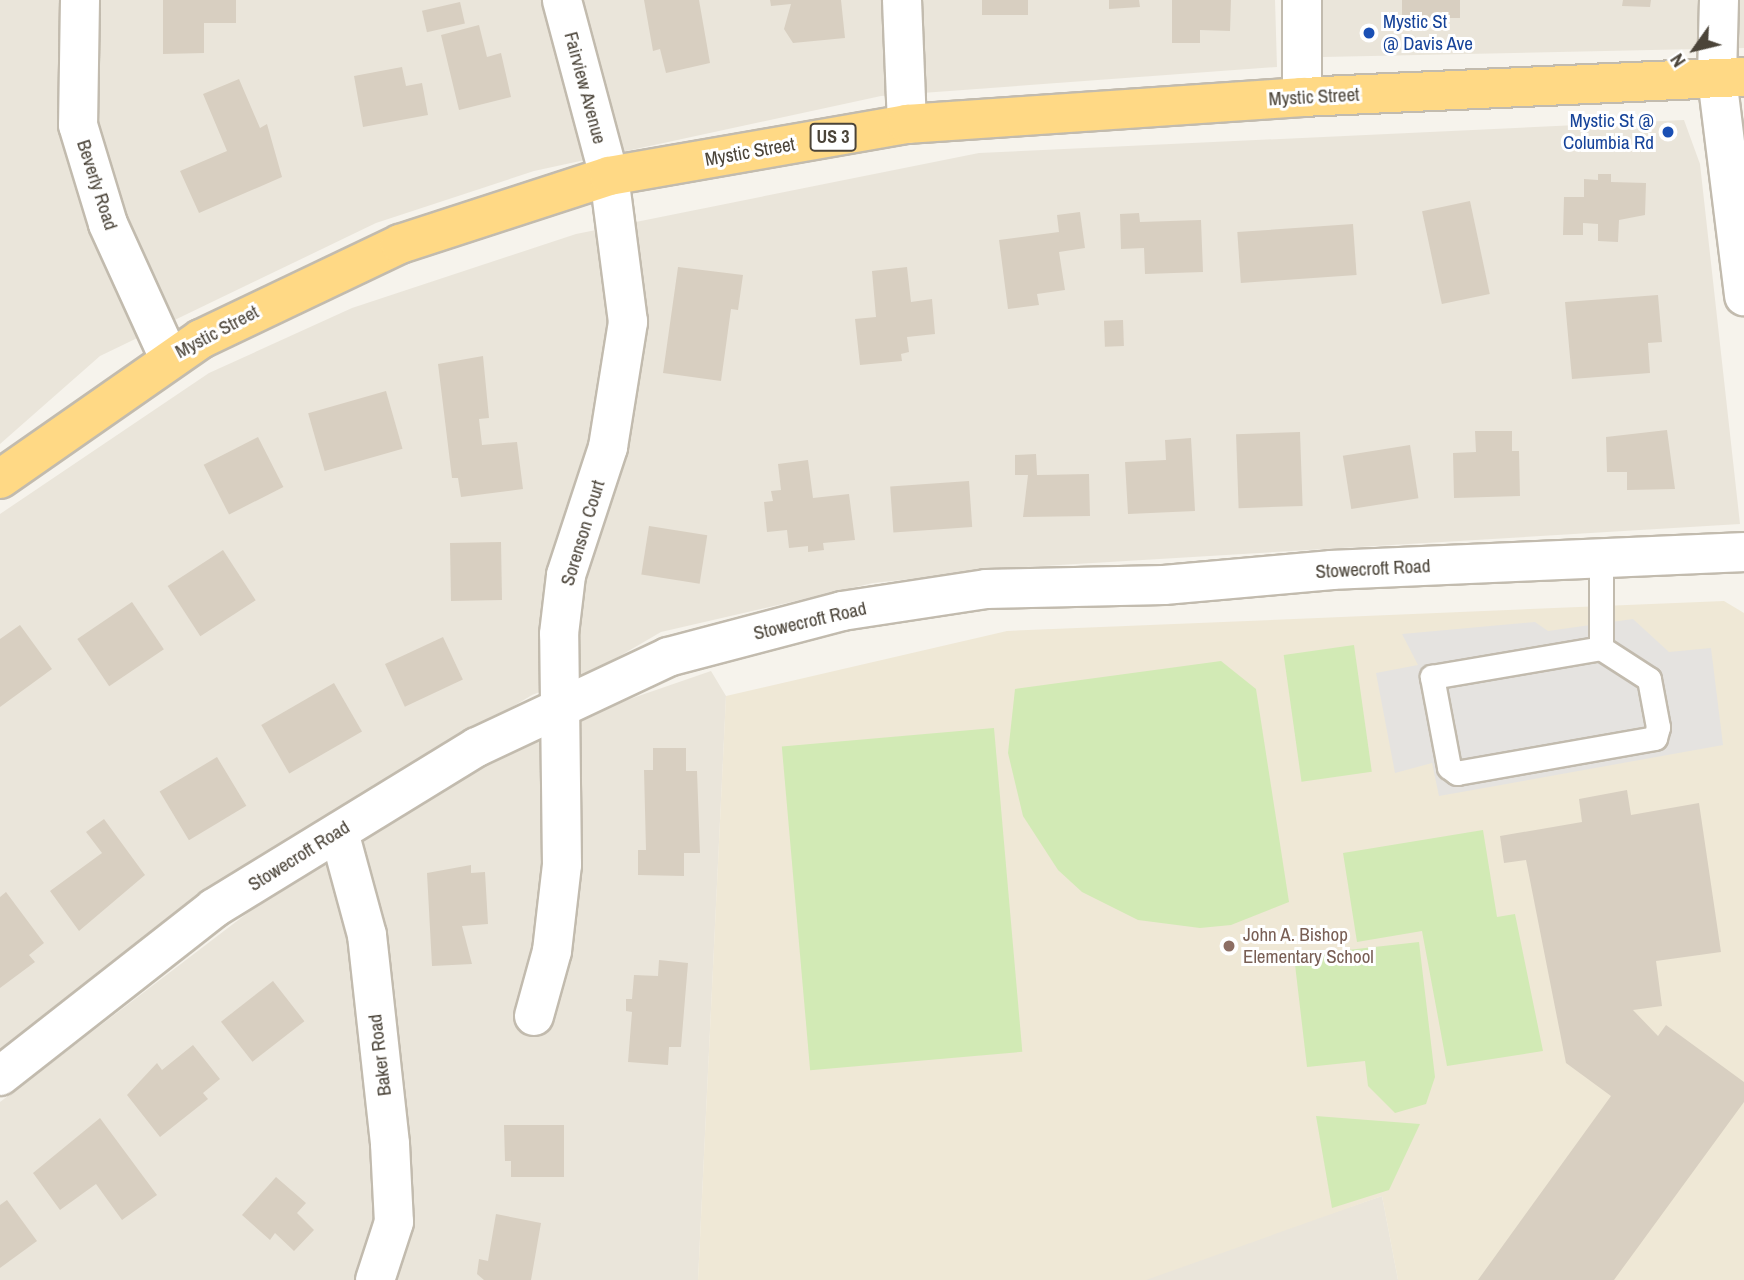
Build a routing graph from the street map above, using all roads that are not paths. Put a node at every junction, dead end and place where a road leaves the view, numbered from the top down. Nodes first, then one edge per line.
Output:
1 (80, 0) edge
2 (562, 0) edge
3 (902, 0) edge
4 (1302, 0) edge
5 (1719, 0) edge
6 (1730, 78) edge
7 (1302, 97) junction
8 (907, 124) junction
9 (609, 176) junction
10 (1744, 296) edge
11 (169, 358) junction
12 (0, 479) edge
13 (1744, 551) edge
14 (1601, 559) junction
15 (1601, 648) junction
16 (559, 707) junction
17 (339, 832) junction
18 (534, 1016) dead end
19 (0, 1076) edge
20 (374, 1280) edge

1 - 11 street, Beverly Road
2 - 9 street, Fairview Avenue
3 - 8 street
4 - 7 street
5 - 6 street
6 - 7 highway, Mystic Street / US 3
6 - 10 street
7 - 8 highway, Mystic Street / US 3
8 - 9 highway, Mystic Street / US 3
9 - 11 highway, Mystic Street / US 3
9 - 16 street, Sorenson Court
11 - 12 highway, Mystic Street / US 3
13 - 14 street, Stowecroft Road
14 - 15 lane
14 - 16 street, Stowecroft Road
15 - 15 lane
16 - 17 street, Stowecroft Road
16 - 18 street, Sorenson Court
17 - 19 street, Stowecroft Road
17 - 20 street, Baker Road

